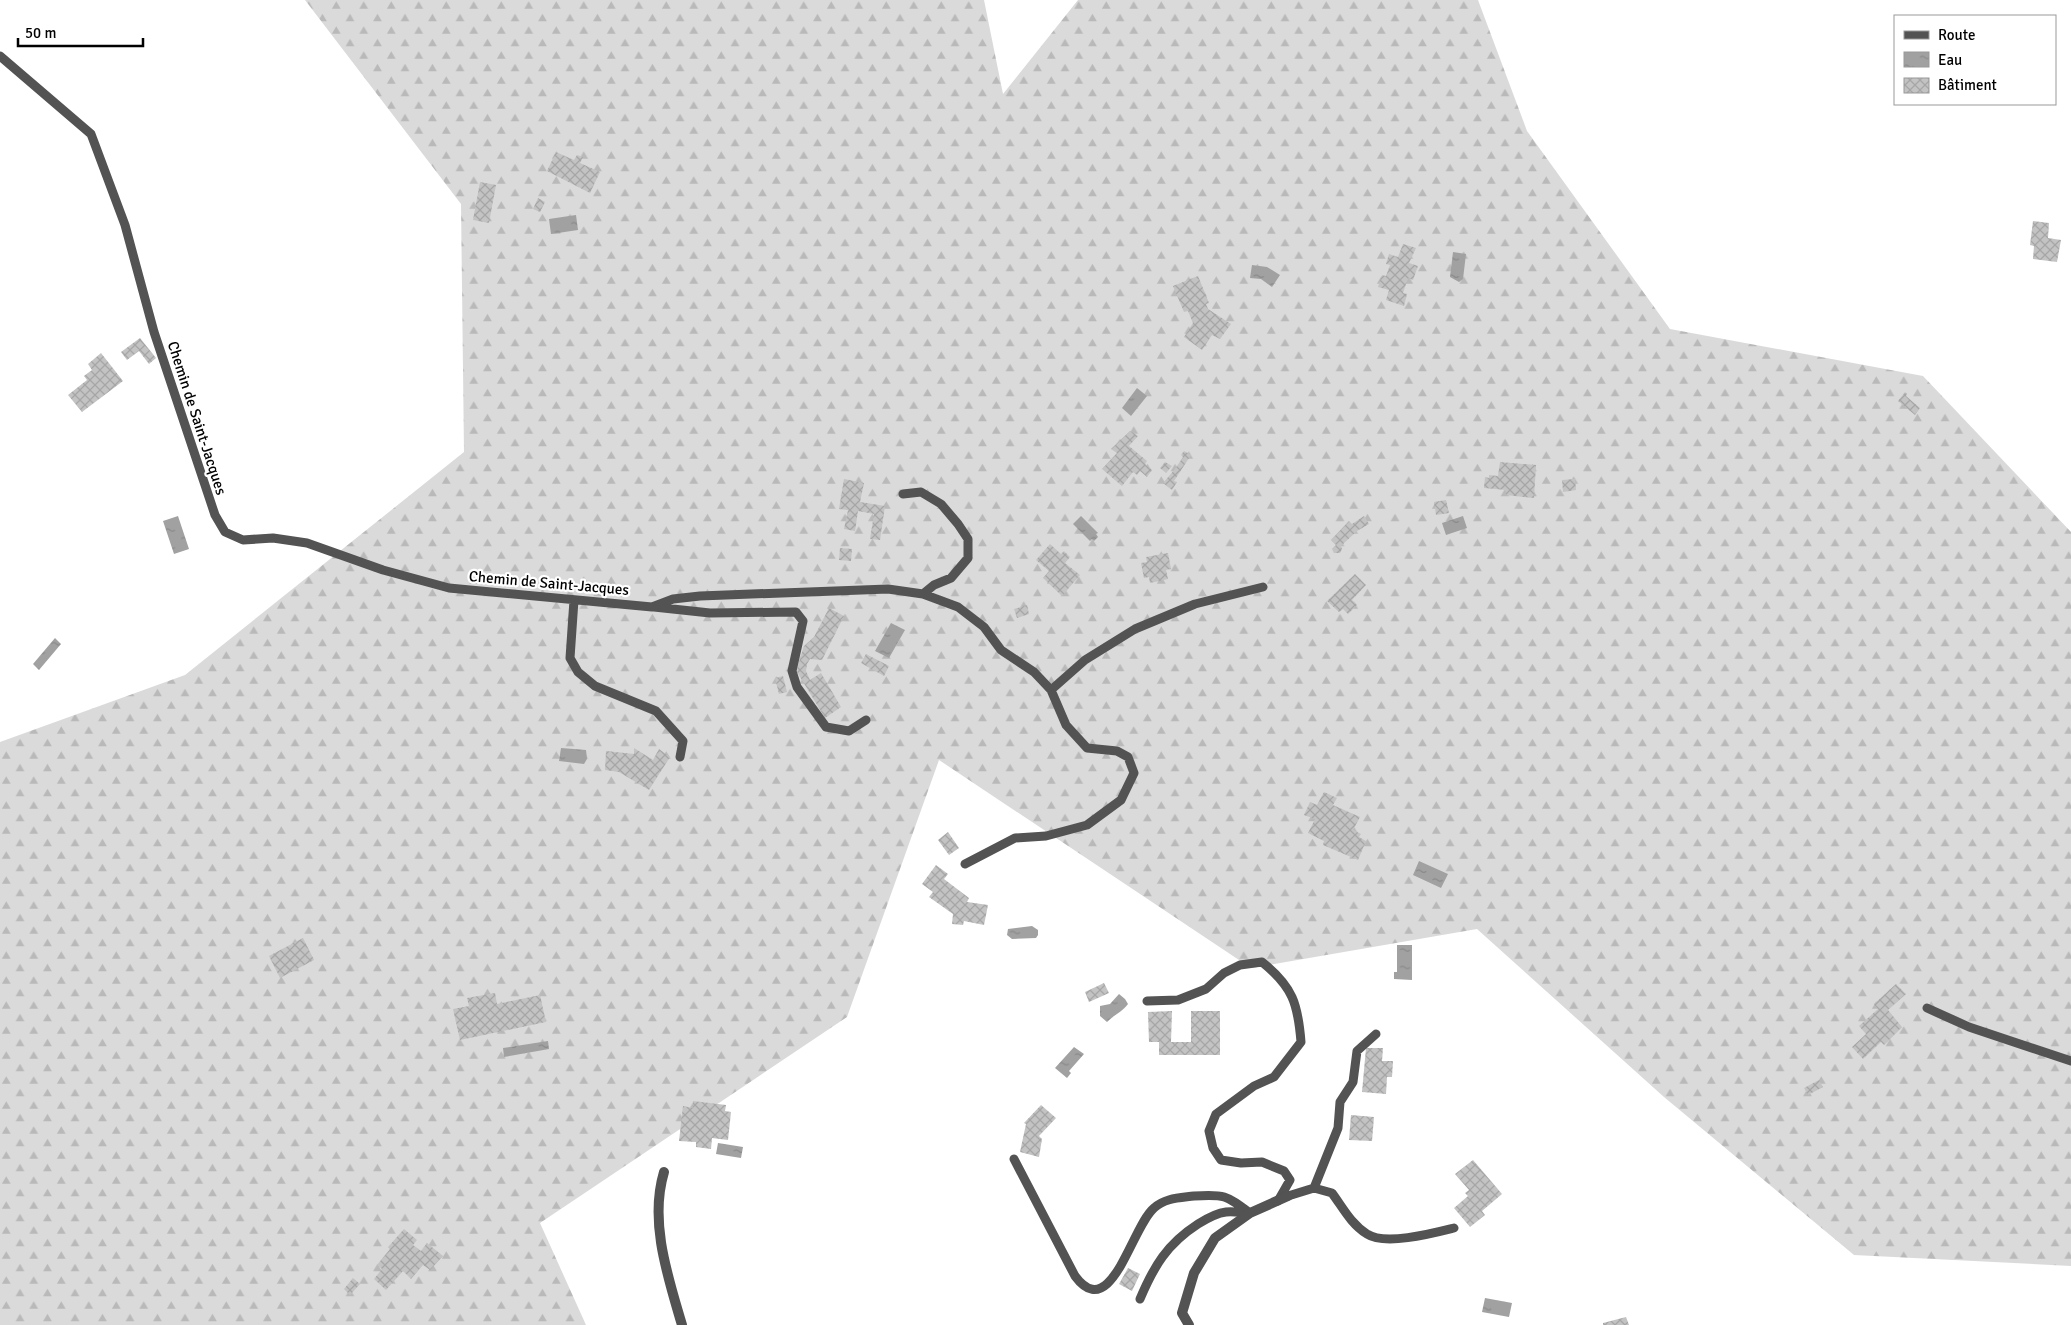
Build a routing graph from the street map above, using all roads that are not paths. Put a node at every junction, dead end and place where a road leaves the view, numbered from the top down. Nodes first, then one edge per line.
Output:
1 (0, 56) edge
2 (903, 494) dead end
3 (1262, 587) dead end
4 (923, 594) junction
5 (574, 600) junction
6 (652, 607) junction
7 (1051, 690) junction
8 (866, 720) dead end
9 (680, 757) dead end
10 (965, 864) dead end
11 (1147, 1001) dead end
12 (1927, 1008) dead end
13 (1376, 1034) dead end
14 (2071, 1061) edge
15 (1014, 1158) dead end
16 (664, 1172) dead end
17 (1314, 1188) junction
18 (1288, 1196) joint
19 (1278, 1201) junction
20 (1250, 1213) junction
21 (1454, 1228) dead end
22 (1140, 1300) dead end
23 (682, 1325) edge
24 (1189, 1325) edge

1 - 5 lane, Chemin de Saint-Jacques
2 - 4 lane
3 - 7 lane
4 - 6 lane, Chemin de Saint-Jacques
4 - 7 lane, Chemin de Saint-Jacques
5 - 6 lane, Chemin de Saint-Jacques
5 - 9 lane
6 - 8 lane
7 - 10 lane, Chemin de Saint-Jacques
11 - 19 lane
12 - 14 lane
13 - 17 lane
15 - 20 lane
16 - 23 street
17 - 18 lane
17 - 21 lane
18 - 19 street
19 - 20 street
20 - 22 lane
20 - 24 street

